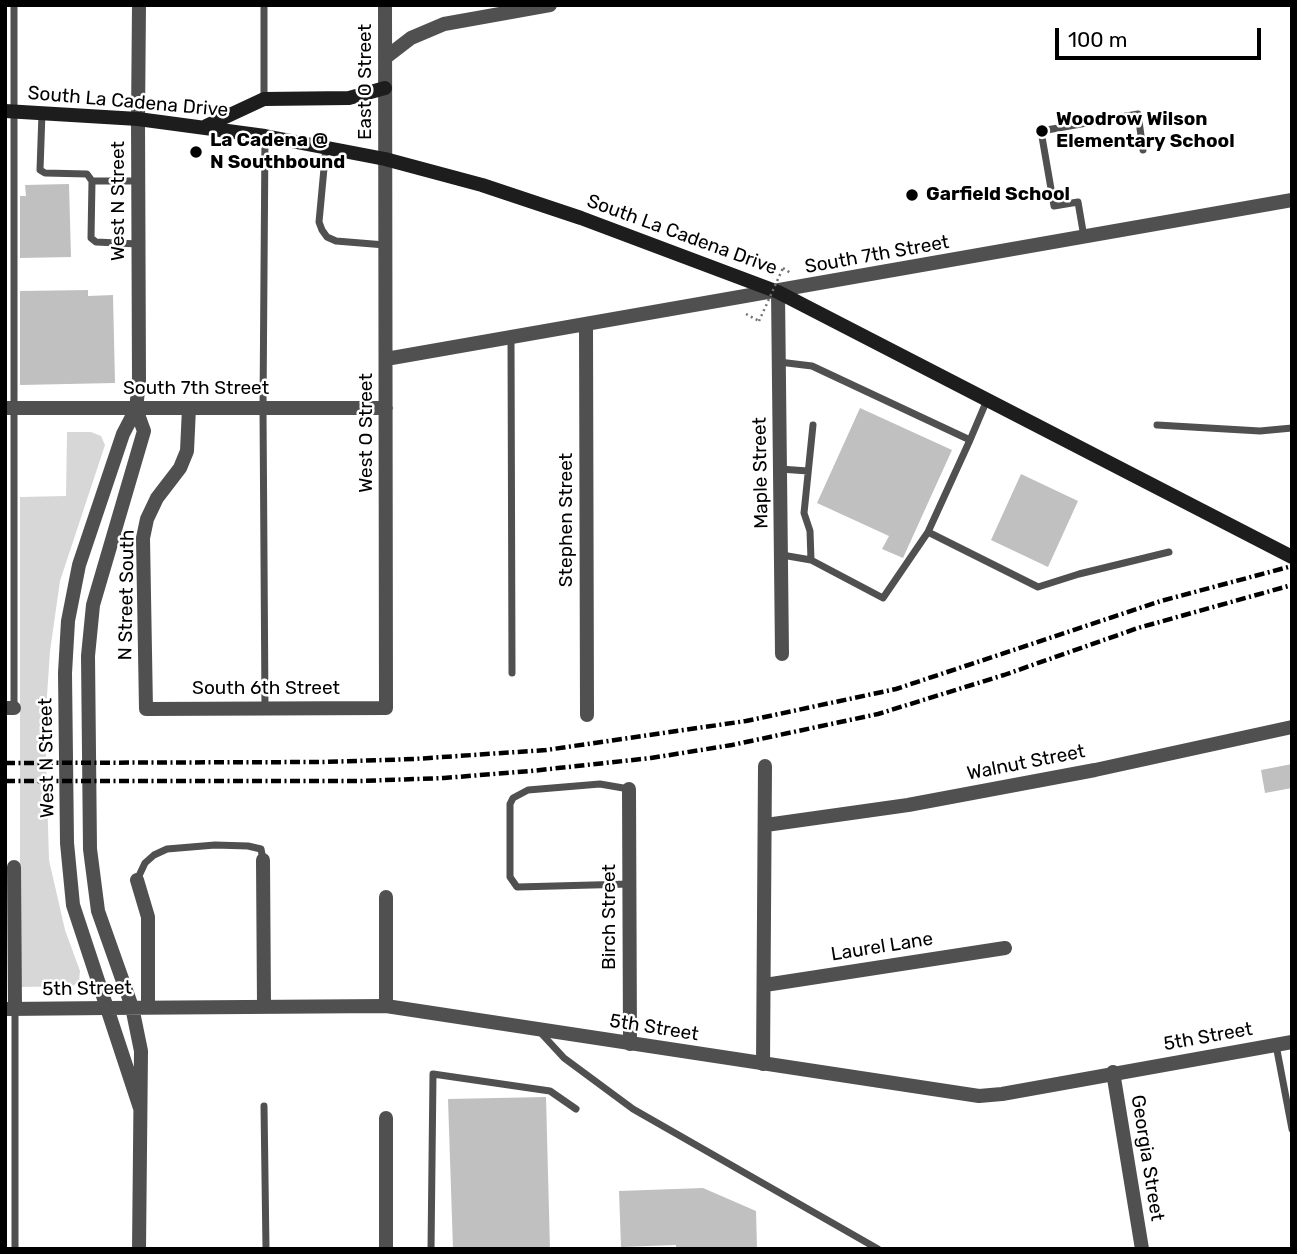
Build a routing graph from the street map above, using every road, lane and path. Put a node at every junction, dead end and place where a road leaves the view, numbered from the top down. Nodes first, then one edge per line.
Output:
1 (14, 5) edge
2 (139, 5) edge
3 (264, 5) edge
4 (385, 5) edge
5 (550, 5) edge
6 (386, 58) junction
7 (385, 88) junction
8 (264, 99) junction
9 (10, 111) edge
10 (42, 113) junction
11 (138, 119) junction
12 (206, 127) junction
13 (265, 136) junction
14 (326, 147) junction
15 (1143, 150) dead end
16 (385, 159) junction
17 (92, 181) junction
18 (138, 181) junction
19 (1292, 200) edge
20 (1084, 237) junction
21 (138, 244) junction
22 (386, 245) junction
23 (795, 275) dead end
24 (778, 292) junction
25 (746, 314) dead end
26 (586, 325) junction
27 (511, 338) junction
28 (386, 359) junction
29 (779, 362) junction
30 (987, 400) junction
31 (10, 408) edge
32 (189, 408) junction
33 (263, 408) junction
34 (386, 408) junction
35 (136, 409) junction
36 (813, 425) dead end
37 (1157, 425) dead end
38 (1292, 428) edge
39 (970, 440) junction
40 (780, 469) junction
41 (808, 471) junction
42 (928, 532) junction
43 (1169, 552) dead end
44 (781, 555) junction
45 (1292, 558) edge
46 (811, 560) junction
47 (782, 654) dead end
48 (512, 673) dead end
49 (10, 708) edge
50 (265, 708) junction
51 (386, 708) joint
52 (146, 709) joint
53 (587, 715) dead end
54 (1292, 727) edge
55 (765, 766) dead end
56 (629, 789) joint
57 (766, 825) junction
58 (264, 860) joint
59 (14, 867) dead end
60 (137, 880) joint
61 (630, 884) junction
62 (387, 897) dead end
63 (1004, 948) dead end
64 (765, 985) junction
65 (264, 1006) junction
66 (386, 1006) junction
67 (132, 1007) junction
68 (148, 1007) junction
69 (107, 1008) junction
70 (10, 1009) edge
71 (537, 1029) junction
72 (1292, 1042) edge
73 (630, 1044) junction
74 (1276, 1045) junction
75 (763, 1065) junction
76 (1113, 1072) junction
77 (264, 1106) dead end
78 (140, 1108) junction
79 (576, 1109) dead end
80 (386, 1118) dead end
81 (1292, 1129) edge
82 (15, 1249) edge
83 (139, 1249) edge
84 (266, 1249) edge
85 (386, 1249) edge
86 (431, 1249) edge
87 (878, 1249) edge
88 (1142, 1249) edge

1 - 9 lane
2 - 11 street, West N Street
3 - 8 lane
4 - 6 street, East O Street
5 - 6 street
6 - 7 street, East O Street
7 - 8 main road
7 - 16 street, East O Street
8 - 12 main road
9 - 10 main road, South La Cadena Drive
9 - 31 lane
10 - 11 main road, South La Cadena Drive
10 - 17 lane
11 - 12 main road, South La Cadena Drive
11 - 18 street, West N Street
12 - 13 main road, South La Cadena Drive
13 - 14 main road, South La Cadena Drive
13 - 33 lane
14 - 16 main road, South La Cadena Drive
14 - 22 lane
15 - 20 lane
16 - 22 street, West O Street
16 - 24 main road, South La Cadena Drive
17 - 18 lane
17 - 21 lane
18 - 21 street, West N Street
19 - 20 street, South 7th Street
20 - 24 street, South 7th Street
21 - 35 street, West N Street
22 - 28 street, West O Street
23 - 25 path, bridge
24 - 26 street, South 7th Street
24 - 29 street, Maple Street
24 - 30 main road, South La Cadena Drive
26 - 27 street, South 7th Street
26 - 53 street, Stephen Street
27 - 28 street, South 7th Street
27 - 48 lane
28 - 34 street, West O Street
29 - 39 lane
29 - 40 street, Maple Street
30 - 39 lane
30 - 45 main road, South La Cadena Drive
31 - 35 street, South 7th Street
31 - 49 lane
32 - 33 street, South 7th Street
32 - 35 street, South 7th Street
32 - 52 street, N Street South
33 - 34 street, South 7th Street
33 - 50 lane
34 - 51 street, West O Street
35 - 67 street, West N Street
35 - 69 street, West N Street
36 - 41 lane
37 - 38 lane
39 - 42 lane
40 - 41 lane
40 - 44 street, Maple Street
41 - 46 lane
42 - 43 lane
42 - 46 lane
44 - 46 lane
44 - 47 street, Maple Street
50 - 51 street, South 6th Street
50 - 52 street, South 6th Street
54 - 57 street, Walnut Street
55 - 57 street
56 - 61 street, Birch Street
56 - 61 lane
57 - 64 street
58 - 60 lane
58 - 65 street
59 - 70 street
60 - 68 street
61 - 73 street, Birch Street
62 - 66 street
63 - 64 street, Laurel Lane
64 - 75 street
65 - 66 street, 5th Street
65 - 68 street, 5th Street
66 - 71 street, 5th Street
67 - 68 street, 5th Street
67 - 69 street, 5th Street
67 - 78 street, West N Street
69 - 70 street, 5th Street
69 - 78 street, West N Street
70 - 82 lane
71 - 73 street, 5th Street
71 - 87 lane
72 - 74 street, 5th Street
73 - 75 street, 5th Street
74 - 76 street, 5th Street
74 - 81 lane
75 - 76 street, 5th Street
76 - 88 street, Georgia Street
77 - 84 lane
78 - 83 street, West N Street
79 - 86 lane
80 - 85 street

